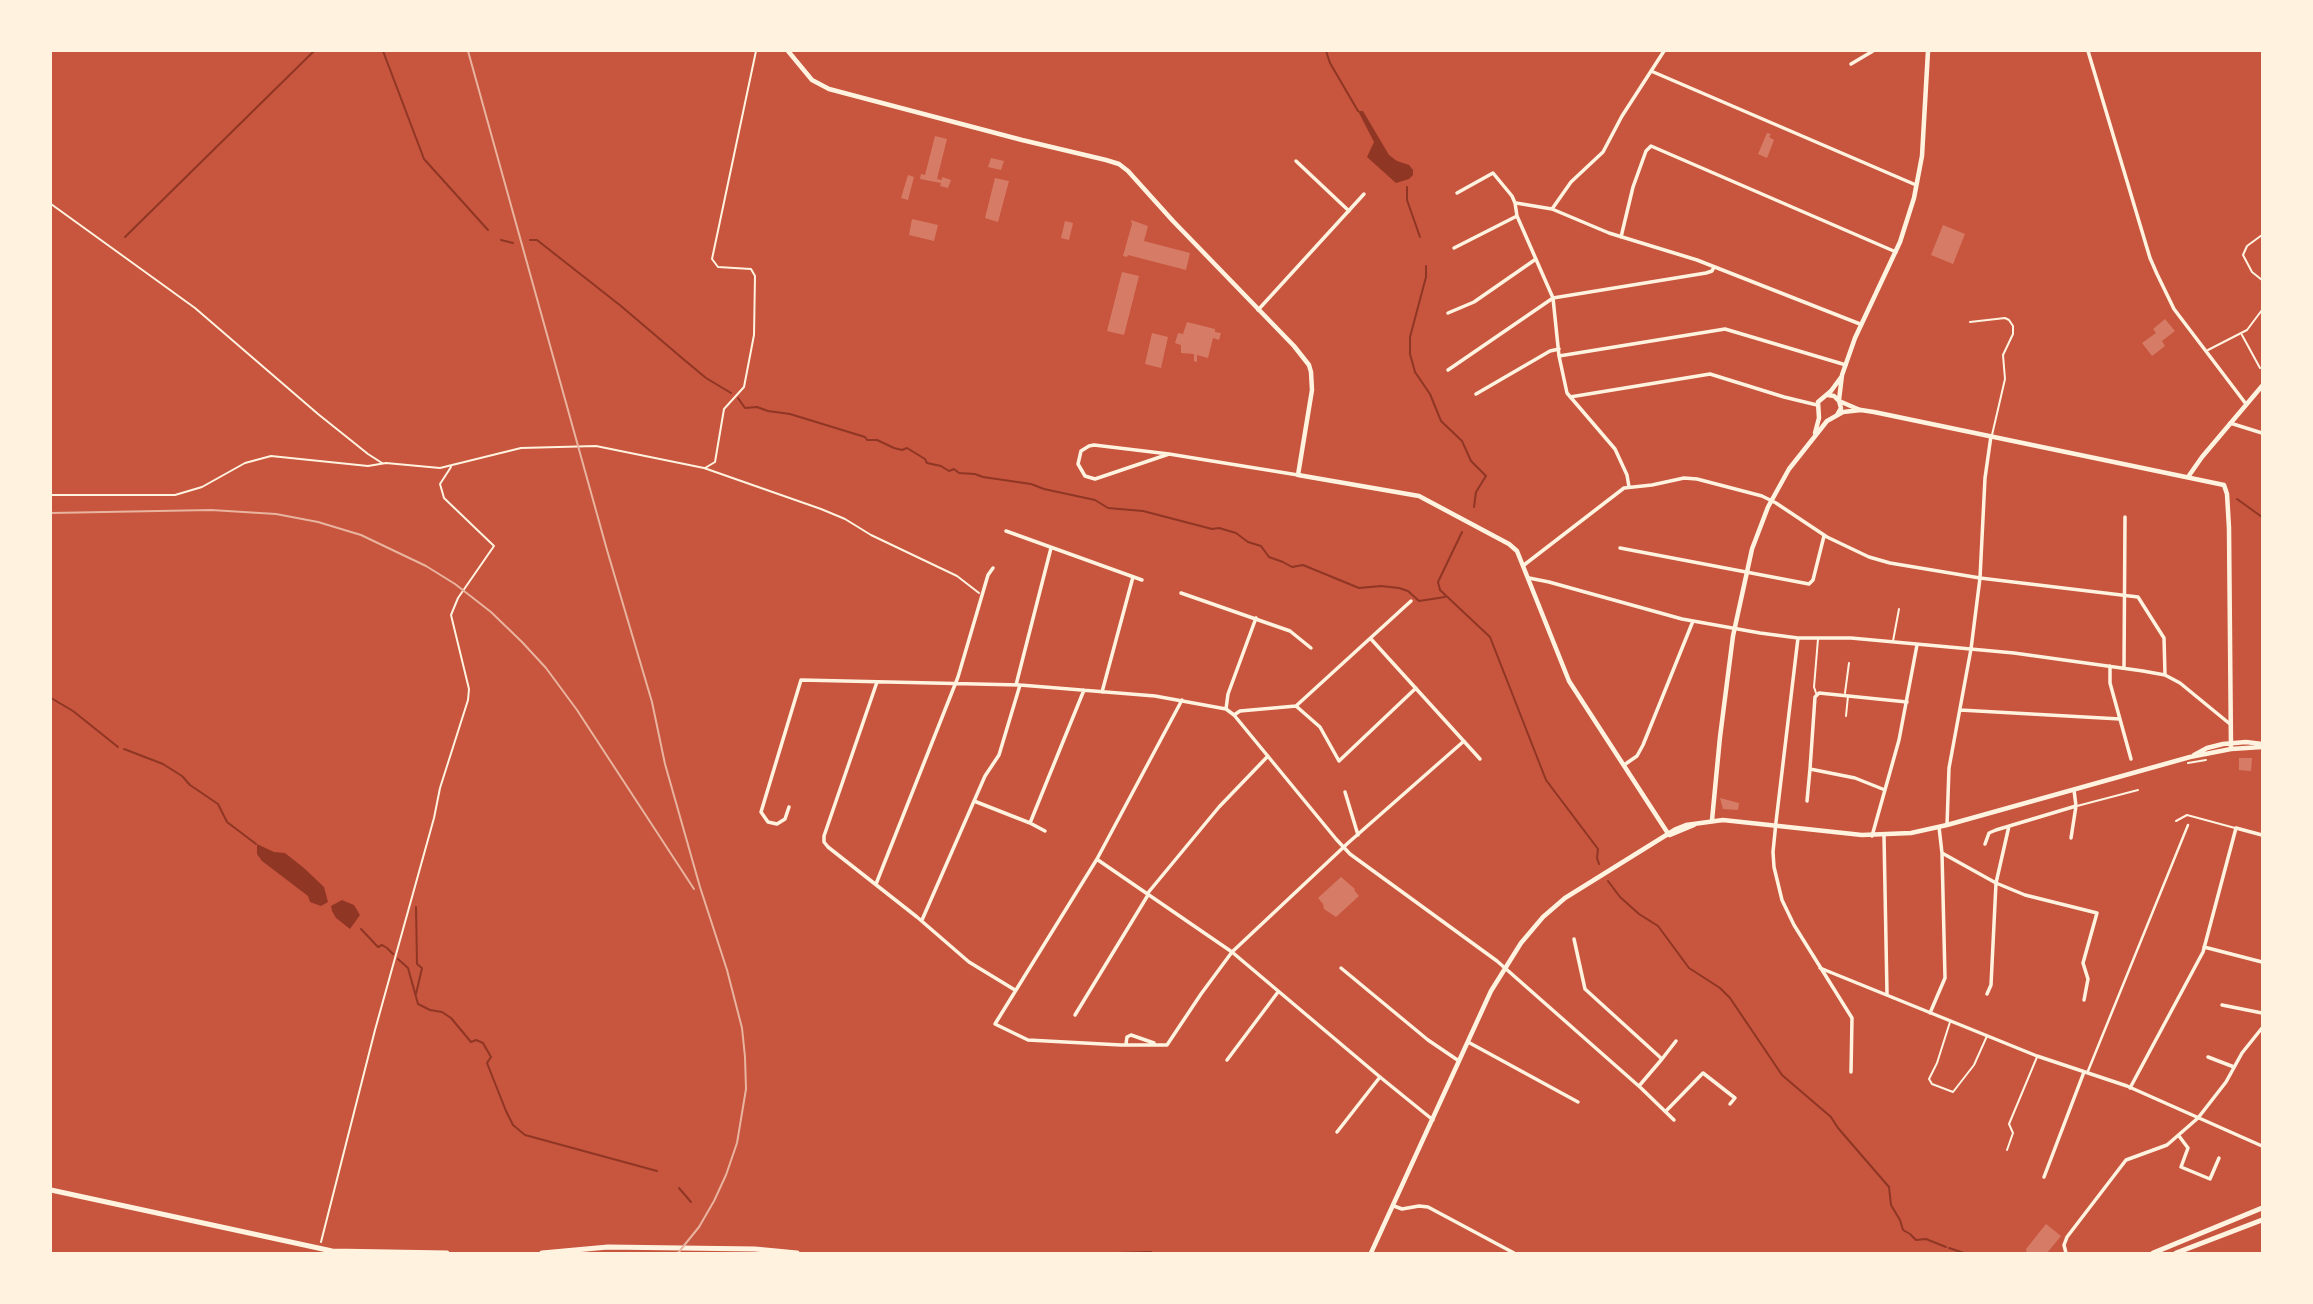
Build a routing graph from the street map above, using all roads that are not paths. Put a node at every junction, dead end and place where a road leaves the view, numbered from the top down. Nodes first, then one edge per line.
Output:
1 (788, 51) edge
2 (1664, 51) edge
3 (1873, 51) edge
4 (1928, 51) edge
5 (2088, 51) edge
6 (1851, 64) dead end
7 (1651, 71) junction
8 (1296, 161) dead end
9 (1917, 186) junction
10 (1457, 193) dead end
11 (1364, 194) dead end
12 (1515, 203) junction
13 (1552, 209) junction
14 (1349, 211) junction
15 (1517, 216) junction
16 (2262, 235) edge
17 (1621, 237) junction
18 (1454, 248) dead end
19 (1896, 251) junction
20 (1536, 259) junction
21 (1714, 267) junction
22 (2262, 280) edge
23 (1553, 298) junction
24 (1258, 310) junction
25 (2262, 310) edge
26 (1448, 313) dead end
27 (1970, 322) dead end
28 (1860, 324) junction
29 (2241, 334) junction
30 (1559, 349) junction
31 (2206, 351) junction
32 (1559, 356) junction
33 (1846, 365) junction
34 (2260, 368) dead end
35 (1448, 370) dead end
36 (1842, 376) junction
37 (2262, 386) edge
38 (1476, 394) dead end
39 (1827, 395) junction
40 (1570, 397) junction
41 (1839, 401) junction
42 (2246, 404) junction
43 (1817, 405) junction
44 (1861, 410) junction
45 (1819, 412) junction
46 (1837, 415) junction
47 (1831, 418) junction
48 (2231, 423) junction
49 (2262, 433) edge
50 (1815, 434) junction
51 (1991, 436) junction
52 (1169, 454) junction
53 (1298, 475) junction
54 (2188, 477) junction
55 (1629, 487) junction
56 (1772, 501) junction
57 (2125, 517) dead end
58 (1006, 531) dead end
59 (1824, 536) junction
60 (1051, 548) junction
61 (1620, 548) dead end
62 (1524, 565) junction
63 (993, 568) dead end
64 (1746, 572) junction
65 (1133, 577) junction
66 (1529, 578) junction
67 (1980, 578) junction
68 (1142, 580) dead end
69 (1181, 593) dead end
70 (2126, 595) junction
71 (1412, 601) dead end
72 (1899, 610) dead end
73 (1256, 618) junction
74 (1693, 621) junction
75 (1734, 629) junction
76 (1798, 638) junction
77 (1818, 638) junction
78 (1371, 639) junction
79 (1892, 642) junction
80 (1917, 645) junction
81 (1311, 648) dead end
82 (1971, 649) junction
83 (1849, 663) dead end
84 (2110, 666) junction
85 (2124, 668) junction
86 (2165, 675) junction
87 (877, 682) junction
88 (954, 685) junction
89 (1018, 685) junction
90 (1416, 688) junction
91 (1084, 690) junction
92 (1102, 691) junction
93 (1817, 694) junction
94 (1846, 696) junction
95 (1182, 700) junction
96 (1907, 702) junction
97 (1296, 706) junction
98 (1226, 709) junction
99 (1960, 710) junction
100 (1234, 715) junction
101 (1846, 716) dead end
102 (2120, 719) junction
103 (2230, 724) junction
104 (1464, 741) junction
105 (2231, 746) junction
106 (2262, 746) edge
107 (1268, 756) junction
108 (1480, 758) dead end
109 (2131, 759) dead end
110 (1624, 765) junction
111 (1810, 769) junction
112 (1885, 790) junction
113 (2074, 790) junction
114 (2138, 790) dead end
115 (1345, 793) dead end
116 (974, 801) junction
117 (1807, 801) dead end
118 (2076, 806) junction
119 (789, 807) dead end
120 (1712, 820) junction
121 (2176, 821) dead end
122 (1030, 824) junction
123 (1775, 825) junction
124 (1947, 825) junction
125 (2188, 825) dead end
126 (2008, 826) junction
127 (1940, 827) junction
128 (2236, 828) junction
129 (1045, 831) dead end
130 (1358, 835) junction
131 (1669, 835) junction
132 (1872, 835) junction
133 (2262, 835) edge
134 (1884, 836) junction
135 (2071, 838) dead end
136 (1985, 844) dead end
137 (1344, 848) junction
138 (1942, 853) junction
139 (1097, 859) junction
140 (1996, 883) junction
141 (876, 884) junction
142 (1148, 894) junction
143 (922, 920) junction
144 (1574, 939) dead end
145 (2204, 947) junction
146 (1232, 952) junction
147 (2262, 962) edge
148 (1504, 967) junction
149 (1341, 968) dead end
150 (1820, 968) junction
151 (1015, 990) junction
152 (1278, 992) junction
153 (1887, 994) junction
154 (1987, 994) dead end
155 (2084, 1000) dead end
156 (2222, 1005) dead end
157 (1930, 1013) junction
158 (2262, 1013) edge
159 (1075, 1015) dead end
160 (1950, 1021) junction
161 (2262, 1029) edge
162 (1988, 1035) junction
163 (1676, 1041) dead end
164 (1468, 1042) junction
165 (1126, 1044) junction
166 (1156, 1044) junction
167 (2037, 1056) junction
168 (2208, 1057) dead end
169 (1227, 1059) dead end
170 (1662, 1059) junction
171 (1459, 1061) junction
172 (2234, 1067) junction
173 (1851, 1072) dead end
174 (2086, 1072) junction
175 (1380, 1077) junction
176 (1639, 1086) junction
177 (2130, 1088) junction
178 (1578, 1102) dead end
179 (1730, 1104) dead end
180 (1666, 1111) junction
181 (2198, 1118) junction
182 (1433, 1120) junction
183 (1675, 1120) dead end
184 (1337, 1132) dead end
185 (2179, 1136) junction
186 (2262, 1146) edge
187 (2007, 1150) dead end
188 (2219, 1158) dead end
189 (2044, 1177) dead end
190 (51, 1191) edge
191 (1394, 1206) junction
192 (2262, 1208) edge
193 (2262, 1220) edge
194 (364, 1253) edge
195 (447, 1253) edge
196 (542, 1253) edge
197 (797, 1253) edge
198 (1371, 1253) edge
199 (1514, 1253) edge
200 (2066, 1253) edge
201 (2152, 1253) edge
202 (2176, 1253) edge

1 - 24 street
2 - 7 street
3 - 6 street
4 - 9 street
5 - 31 street
7 - 9 street
7 - 13 street
8 - 14 street
9 - 19 street
10 - 12 street
11 - 14 street
12 - 13 street
12 - 15 street
13 - 17 street
14 - 24 street
15 - 18 street
15 - 20 street
16 - 22 lane
17 - 19 street
17 - 21 street
19 - 28 street
20 - 23 street
20 - 26 street
21 - 23 street
21 - 28 street
23 - 30 street
23 - 35 street
24 - 53 street
25 - 29 lane
27 - 51 lane
28 - 33 street
29 - 31 lane
29 - 34 lane
30 - 32 street
30 - 38 street
31 - 42 street
32 - 33 street
32 - 40 street
33 - 36 street
36 - 39 street
36 - 41 street
37 - 42 street
39 - 41 street
39 - 43 street
40 - 43 street
40 - 55 street
41 - 44 street
41 - 46 street
42 - 48 street
43 - 45 street
44 - 46 street
44 - 51 street
45 - 47 street
45 - 50 street
46 - 47 street
47 - 50 street
48 - 49 street
48 - 54 street
50 - 56 street
51 - 54 street
51 - 67 street
52 - 52 street
52 - 53 street
53 - 62 street
54 - 103 street
55 - 56 street
55 - 62 street
56 - 59 street
56 - 64 street
57 - 70 street
58 - 60 street
59 - 64 street
59 - 67 street
60 - 65 street
60 - 89 street
61 - 64 street
62 - 66 street
63 - 88 street
64 - 75 street
65 - 68 street
65 - 92 street
66 - 74 street
66 - 110 street
67 - 70 street
67 - 82 street
69 - 73 street
70 - 85 street
70 - 86 street
71 - 78 street
72 - 79 lane
73 - 81 street
73 - 98 street
74 - 75 street
74 - 110 street
75 - 76 street
75 - 120 street
76 - 77 street
76 - 123 street
77 - 79 street
77 - 93 lane
78 - 90 street
78 - 97 street
79 - 80 street
80 - 82 street
80 - 96 street
82 - 84 street
82 - 99 street
83 - 94 lane
84 - 85 street
84 - 102 street
85 - 86 street
86 - 103 street
87 - 88 street
87 - 119 street
87 - 141 street
88 - 89 street
88 - 141 street
89 - 91 street
89 - 116 street
90 - 97 street
90 - 104 street
91 - 92 street
91 - 122 street
92 - 95 street
93 - 94 street
93 - 111 street
94 - 96 street
94 - 101 lane
95 - 98 street
95 - 139 street
96 - 112 street
97 - 100 street
98 - 100 street
99 - 102 street
99 - 124 street
100 - 107 street
102 - 109 street
103 - 105 street
104 - 108 street
104 - 130 street
105 - 106 street
105 - 113 street
107 - 137 street
107 - 142 street
110 - 131 street
111 - 112 street
111 - 117 street
112 - 132 street
113 - 118 street
113 - 124 street
114 - 118 lane
115 - 130 street
116 - 122 street
116 - 143 street
118 - 126 street
118 - 135 street
120 - 123 street
120 - 131 street
121 - 128 lane
122 - 129 street
123 - 132 street
123 - 150 street
124 - 127 street
125 - 174 street
126 - 136 street
126 - 140 street
127 - 134 street
127 - 138 street
128 - 133 street
128 - 145 street
130 - 137 street
131 - 148 street
132 - 134 street
134 - 153 street
137 - 146 street
137 - 148 street
138 - 140 street
138 - 157 street
139 - 142 street
139 - 151 street
140 - 154 street
140 - 155 street
141 - 143 street
142 - 146 street
142 - 159 street
143 - 151 street
144 - 170 street
145 - 147 street
145 - 177 street
146 - 152 street
146 - 166 street
148 - 164 street
148 - 176 street
149 - 171 street
150 - 153 street
150 - 173 street
151 - 165 street
152 - 169 street
152 - 175 street
153 - 157 street
156 - 158 street
157 - 160 street
160 - 162 street
160 - 162 lane
161 - 172 street
162 - 167 street
163 - 170 street
164 - 171 street
164 - 178 street
165 - 166 street
165 - 166 street
167 - 174 street
167 - 187 lane
168 - 172 street
170 - 176 street
171 - 182 street
172 - 181 street
174 - 177 street
174 - 189 street
175 - 182 street
175 - 184 street
176 - 180 street
177 - 181 street
179 - 180 street
180 - 183 street
181 - 185 street
181 - 186 street
182 - 191 street
185 - 188 street
185 - 200 street
190 - 194 main road
191 - 198 street
191 - 199 street
192 - 201 main road
193 - 202 main road
194 - 195 main road
196 - 197 main road

